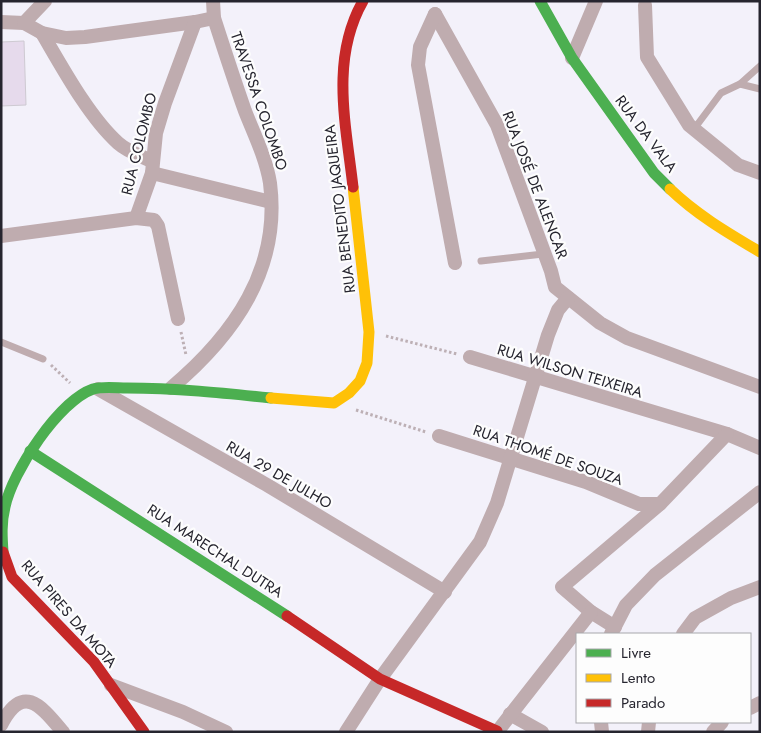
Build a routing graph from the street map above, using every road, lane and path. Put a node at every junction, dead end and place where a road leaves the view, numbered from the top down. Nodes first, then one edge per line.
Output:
1 (45, 1) edge
2 (213, 1) edge
3 (363, 1) edge
4 (540, 1) edge
5 (596, 1) edge
6 (645, 5) dead end
7 (214, 18) junction
8 (1, 22) edge
9 (196, 22) junction
10 (24, 23) junction
11 (42, 33) junction
12 (572, 58) junction
13 (760, 66) edge
14 (740, 84) junction
15 (760, 89) edge
16 (694, 130) junction
17 (152, 167) junction
18 (760, 173) edge
19 (271, 202) junction
20 (136, 218) junction
21 (1, 236) edge
22 (760, 252) edge
23 (543, 254) junction
24 (481, 260) dead end
25 (456, 263) dead end
26 (555, 287) junction
27 (568, 298) junction
28 (558, 310) junction
29 (178, 319) joint
30 (369, 332) junction
31 (1, 342) edge
32 (470, 358) joint
33 (43, 359) joint
34 (190, 373) junction
35 (536, 376) junction
36 (760, 387) edge
37 (95, 388) junction
38 (171, 388) junction
39 (80, 395) junction
40 (334, 403) junction
41 (727, 434) junction
42 (439, 436) joint
43 (760, 448) edge
44 (30, 451) junction
45 (511, 457) junction
46 (760, 492) edge
47 (660, 504) junction
48 (760, 587) edge
49 (445, 592) junction
50 (591, 612) junction
51 (613, 631) edge
52 (684, 633) edge
53 (380, 679) junction
54 (110, 685) junction
55 (510, 714) junction
56 (1, 726) edge
57 (497, 731) edge
58 (3, 732) edge
59 (63, 732) edge
60 (144, 732) edge
61 (226, 732) edge
62 (346, 732) edge
63 (542, 732) edge

1 - 10 street
2 - 7 street, TRAVESSA COLOMBO
3 - 30 street, RUA BENEDITO JAQUEIRA
4 - 12 street, RUA DA VALA
5 - 12 street
6 - 16 street
7 - 9 street
7 - 19 street, TRAVESSA COLOMBO
8 - 10 street
9 - 11 street
9 - 17 street, RUA COLOMBO
10 - 11 street
11 - 17 street
12 - 22 street, RUA DA VALA
13 - 14 lane
14 - 15 lane
14 - 16 lane
16 - 18 street
17 - 19 street
17 - 20 street, RUA COLOMBO
19 - 34 street, TRAVESSA COLOMBO
20 - 21 street
20 - 29 street
23 - 24 lane
23 - 25 street, RUA JOSÉ DE ALENCAR
23 - 26 street, RUA JOSÉ DE ALENCAR
26 - 27 street
26 - 28 street, RUA JOSÉ DE ALENCAR
27 - 28 street
27 - 36 street
28 - 35 street
29 - 34 path
30 - 32 path
30 - 40 street, RUA BENEDITO JAQUEIRA
31 - 33 lane
32 - 35 street, RUA WILSON TEIXEIRA
33 - 39 path
34 - 38 street, TRAVESSA COLOMBO
35 - 41 street, RUA WILSON TEIXEIRA
35 - 45 street
37 - 38 street
37 - 39 street, RUA PIRES DA MOTA
37 - 49 street, RUA 29 DE JULHO
38 - 40 street
39 - 44 street, RUA PIRES DA MOTA
40 - 42 path
41 - 43 street, RUA WILSON TEIXEIRA
41 - 47 street
42 - 45 street, RUA THOMÉ DE SOUZA
44 - 53 street, RUA MARECHAL DUTRA
44 - 54 street, RUA PIRES DA MOTA
45 - 47 street, RUA THOMÉ DE SOUZA
45 - 49 street
46 - 51 street
47 - 50 street
48 - 52 street
49 - 53 street
50 - 51 street
50 - 55 street
53 - 57 street, RUA MARECHAL DUTRA
53 - 62 street
54 - 60 street, RUA PIRES DA MOTA
54 - 61 street
55 - 57 street
55 - 63 street
56 - 58 street
56 - 59 street

